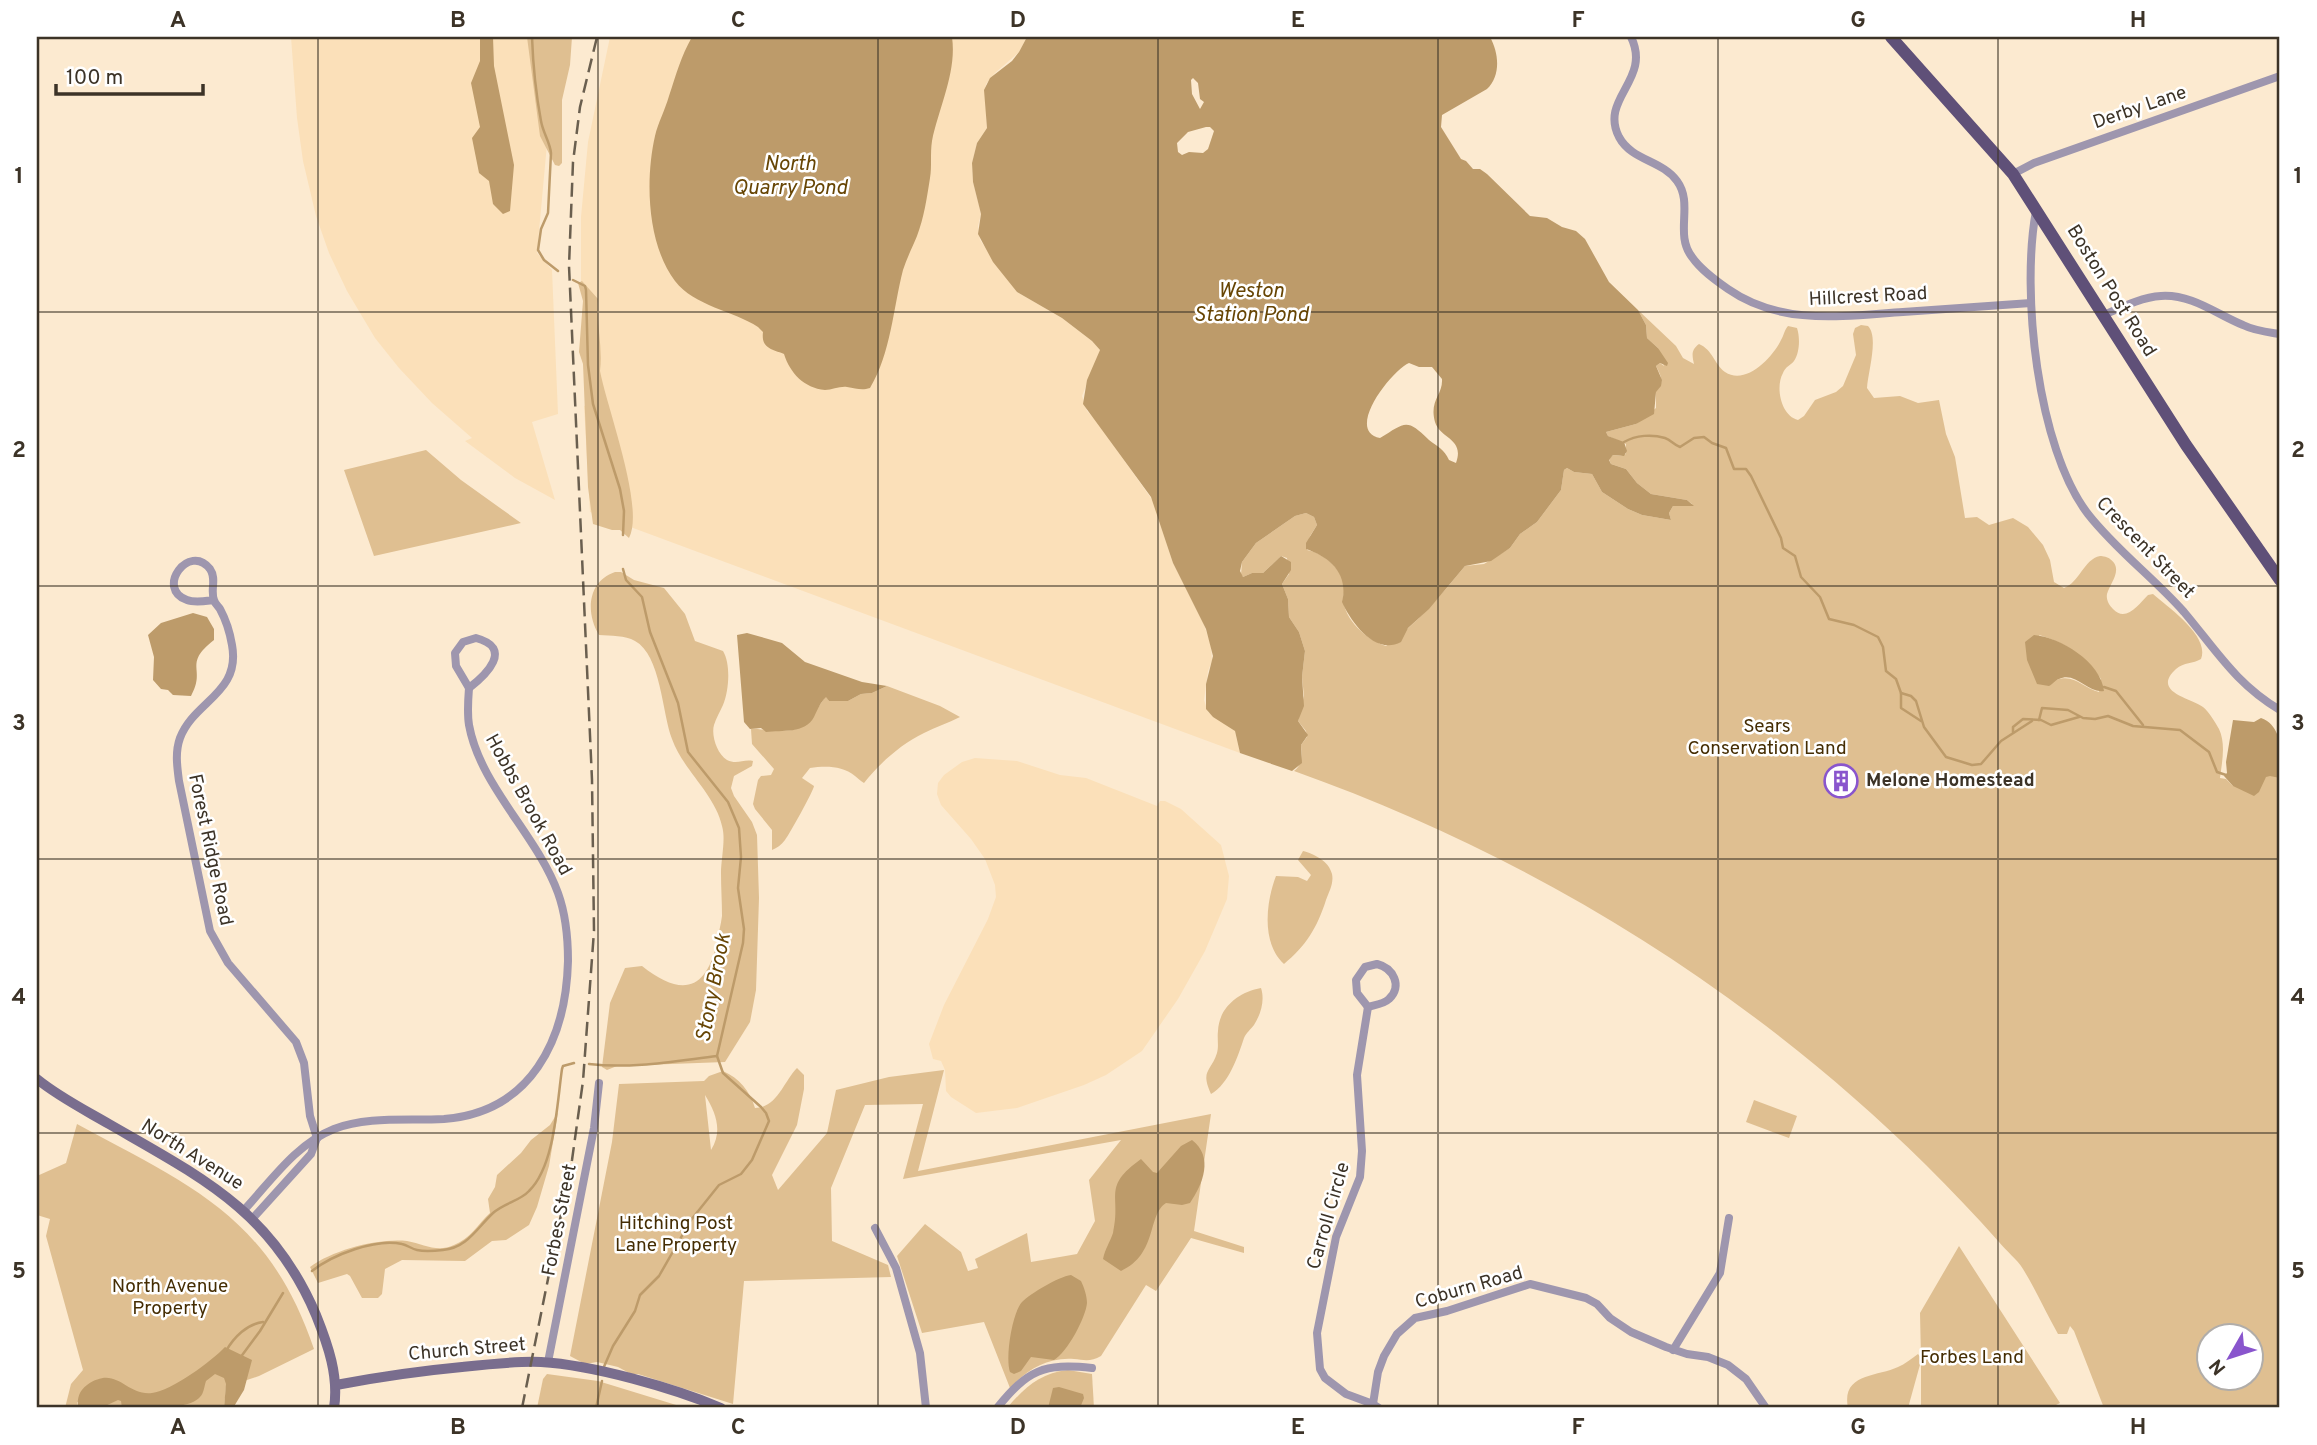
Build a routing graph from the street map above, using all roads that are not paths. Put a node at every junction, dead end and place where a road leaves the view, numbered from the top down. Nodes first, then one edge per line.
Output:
1 (1631, 37) edge
2 (1891, 37) edge
3 (2280, 76) edge
4 (2013, 174) junction
5 (2036, 209) junction
6 (2031, 303) junction
7 (2104, 315) junction
8 (2280, 334) edge
9 (2280, 580) edge
10 (214, 600) junction
11 (470, 688) junction
12 (2280, 710) edge
13 (1368, 1007) junction
14 (37, 1079) edge
15 (599, 1083) dead end
16 (317, 1138) junction
17 (244, 1210) junction
18 (1729, 1218) dead end
19 (253, 1219) junction
20 (875, 1228) dead end
21 (1674, 1350) junction
22 (548, 1362) junction
23 (1092, 1368) dead end
24 (336, 1385) junction
25 (1376, 1406) edge
26 (334, 1408) edge
27 (721, 1408) edge
28 (926, 1408) edge
29 (997, 1408) edge
30 (1766, 1408) edge

1 - 6 street, Hillcrest Road
2 - 4 main road, Boston Post Road
3 - 4 street, Derby Lane
4 - 5 main road, Boston Post Road
5 - 6 street, Crescent Street
5 - 7 main road, Boston Post Road
6 - 12 street, Crescent Street
7 - 8 street
7 - 9 main road, Boston Post Road
10 - 10 street, Forest Ridge Road
10 - 16 street, Forest Ridge Road
11 - 11 street, Hobbs Brook Road
11 - 16 street, Hobbs Brook Road
13 - 13 street, Carroll Circle
13 - 25 street, Carroll Circle
14 - 17 main road, North Avenue
15 - 22 street, Forbes Street
16 - 17 street, Hobbs Brook Road
16 - 19 street
17 - 19 main road, North Avenue
18 - 21 street
19 - 24 main road, North Avenue
20 - 28 street
21 - 25 street, Coburn Road
21 - 30 street, Coburn Road
22 - 24 main road, Church Street
22 - 27 main road, Church Street
23 - 29 street
24 - 26 main road, North Avenue

